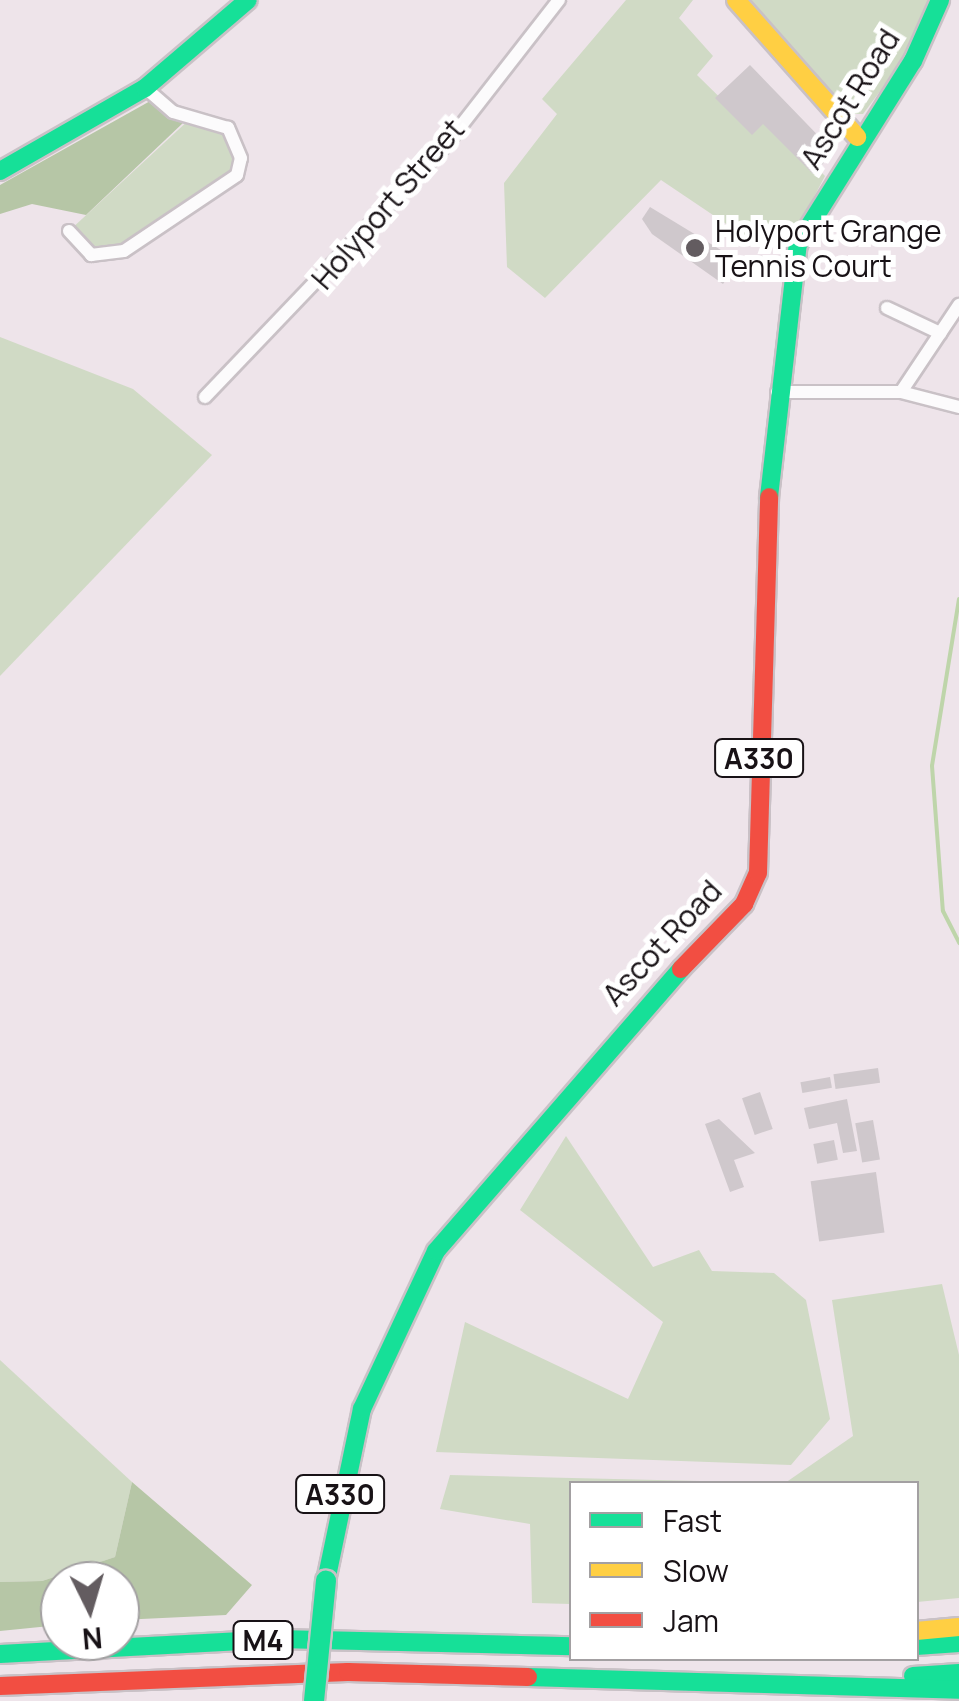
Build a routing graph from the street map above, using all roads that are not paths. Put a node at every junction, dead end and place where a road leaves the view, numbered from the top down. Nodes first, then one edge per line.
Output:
1 (248, 0) edge
2 (560, 0) edge
3 (736, 0) edge
4 (940, 0) edge
5 (145, 88) junction
6 (858, 137) junction
7 (0, 171) edge
8 (69, 231) dead end
9 (959, 305) edge
10 (888, 308) dead end
11 (940, 333) junction
12 (776, 392) junction
13 (901, 392) junction
14 (205, 397) dead end
15 (959, 408) edge
16 (959, 1626) edge
17 (919, 1631) edge
18 (959, 1643) edge
19 (569, 1646) edge
20 (919, 1646) edge
21 (0, 1654) edge
22 (959, 1673) edge
23 (570, 1678) junction
24 (0, 1686) edge
25 (959, 1690) edge
26 (314, 1701) edge

1 - 5 main road
2 - 14 street, Holyport Street
3 - 6 main road
4 - 6 main road, Ascot Road / A330
5 - 7 main road
5 - 8 street
6 - 12 main road, Ascot Road / A330
9 - 11 street
10 - 11 street
11 - 13 street
12 - 13 street
12 - 26 main road, Ascot Road / A330, bridge
13 - 15 street
16 - 17 main road
18 - 20 main road
19 - 21 main road, M4
22 - 23 main road, M4
23 - 24 main road, M4
23 - 25 main road, M4

